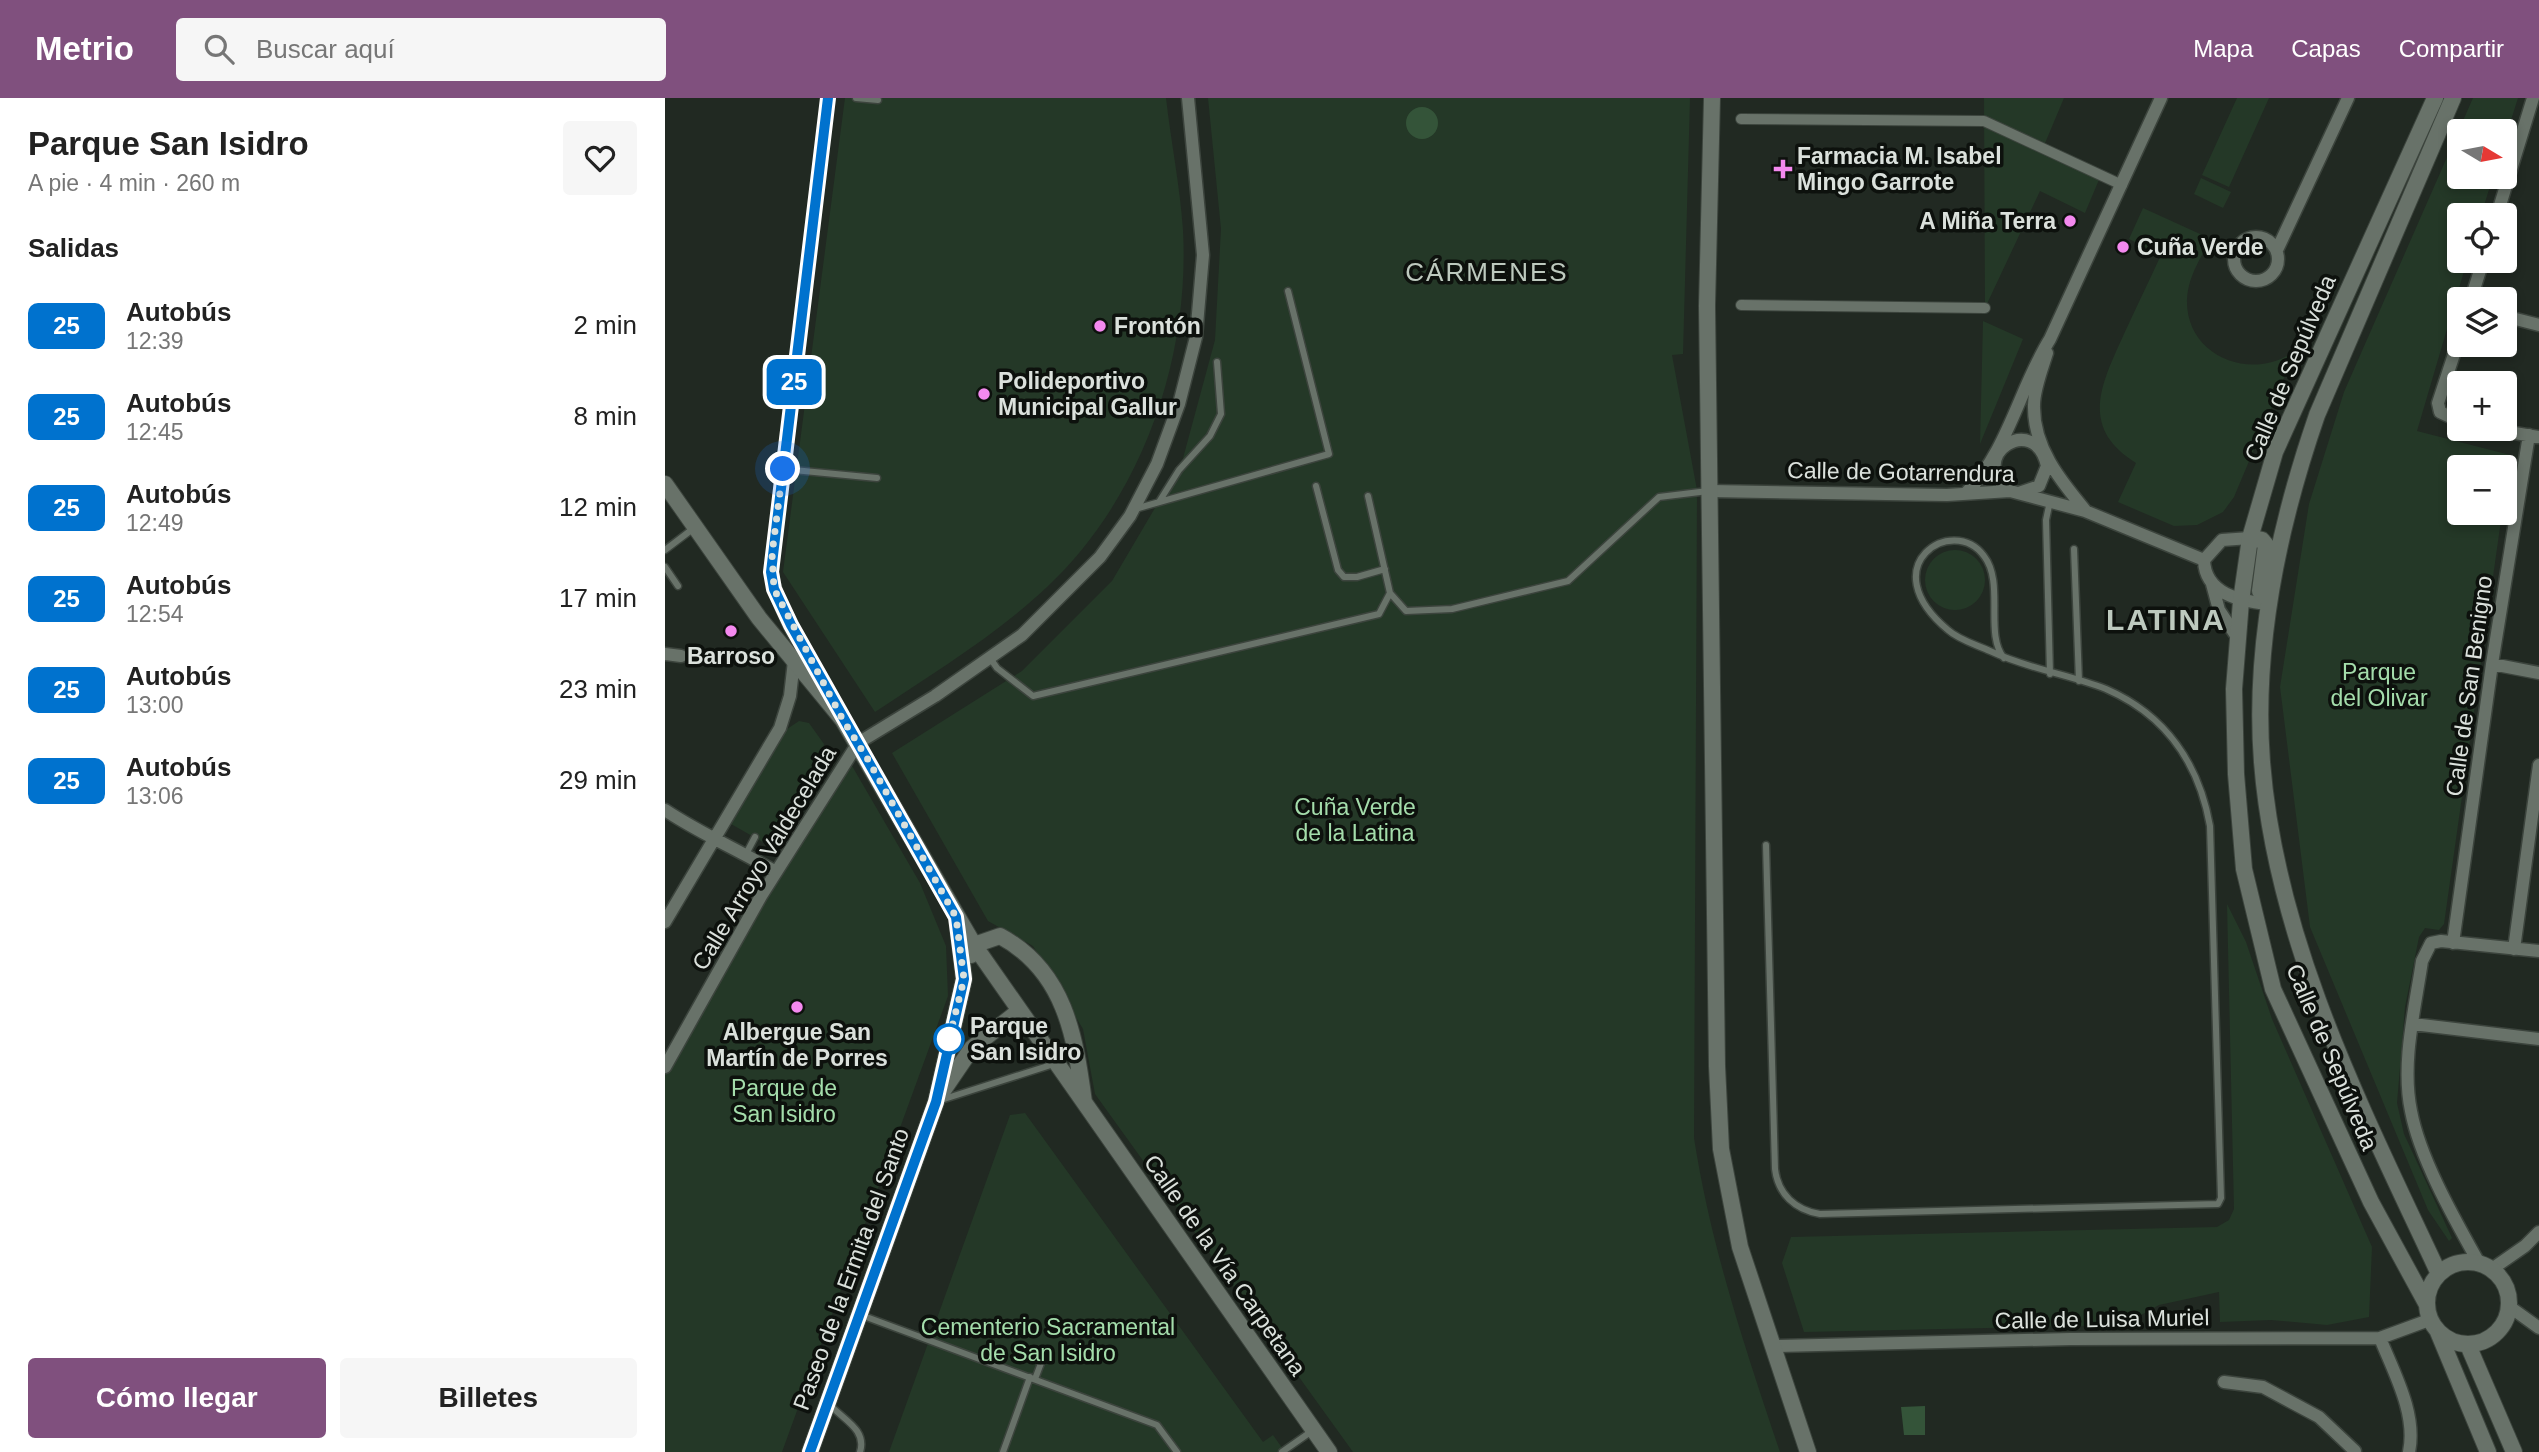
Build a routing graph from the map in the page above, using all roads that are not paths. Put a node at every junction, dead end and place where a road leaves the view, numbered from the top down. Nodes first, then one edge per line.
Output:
1 (828, 98) edge
2 (856, 98) edge
3 (1188, 98) edge
4 (1712, 98) edge
5 (2161, 98) edge
6 (2348, 98) edge
7 (2435, 98) edge
8 (2453, 98) edge
9 (2533, 98) edge
10 (879, 100) dead end
11 (1741, 119) dead end
12 (2122, 185) junction
13 (2501, 203) edge
14 (2277, 250) dead end
15 (1288, 291) dead end
16 (1741, 305) dead end
17 (1985, 308) dead end
18 (2517, 319) edge
19 (2539, 325) edge
20 (2050, 339) junction
21 (1217, 362) dead end
22 (2447, 376) edge
23 (2447, 415) edge
24 (2534, 436) edge
25 (1998, 452) junction
26 (2045, 456) junction
27 (783, 469) junction
28 (877, 478) dead end
29 (665, 484) edge
30 (1316, 486) dead end
31 (1711, 491) junction
32 (2014, 492) junction
33 (1966, 493) junction
34 (1368, 496) dead end
35 (2050, 501) junction
36 (1159, 502) junction
37 (1133, 510) junction
38 (2085, 511) junction
39 (695, 527) junction
40 (2250, 538) junction
41 (2074, 549) dead end
42 (665, 550) edge
43 (2204, 560) junction
44 (665, 568) edge
45 (1385, 569) junction
46 (2212, 584) junction
47 (678, 586) dead end
48 (1391, 593) junction
49 (2241, 601) junction
50 (2268, 604) junction
51 (2237, 637) junction
52 (665, 654) edge
53 (681, 656) dead end
54 (990, 658) junction
55 (2004, 658) junction
56 (794, 661) junction
57 (2492, 664) junction
58 (2539, 673) edge
59 (2050, 674) junction
60 (2079, 681) junction
61 (843, 720) junction
62 (858, 743) junction
63 (2539, 765) edge
64 (665, 810) edge
65 (755, 837) dead end
66 (713, 839) junction
67 (1766, 845) dead end
68 (746, 854) junction
69 (776, 872) junction
70 (956, 917) junction
71 (665, 922) edge
72 (2453, 943) junction
73 (974, 945) junction
74 (2514, 949) junction
75 (2539, 951) edge
76 (964, 979) junction
77 (1019, 1011) junction
78 (2413, 1024) junction
79 (2539, 1039) edge
80 (1055, 1063) junction
81 (665, 1067) edge
82 (936, 1102) junction
83 (1085, 1105) junction
84 (2539, 1232) edge
85 (2485, 1266) junction
86 (2439, 1273) junction
87 (2426, 1303) junction
88 (2510, 1307) junction
89 (859, 1314) junction
90 (2433, 1326) junction
91 (2539, 1328) edge
92 (2380, 1338) junction
93 (2469, 1345) junction
94 (1773, 1346) junction
95 (1043, 1358) dead end
96 (1033, 1378) junction
97 (2224, 1382) dead end
98 (827, 1403) junction
99 (1313, 1430) junction
100 (2355, 1451) edge
101 (810, 1452) edge
102 (860, 1452) edge
103 (1003, 1452) edge
104 (1177, 1452) edge
105 (1282, 1452) edge
106 (1329, 1452) edge
107 (1808, 1452) edge
108 (2346, 1452) edge
109 (2364, 1452) edge
110 (2409, 1452) edge
111 (2488, 1452) edge
112 (2514, 1452) edge

1 - 27 street
2 - 10 lane
3 - 37 street
4 - 31 street
5 - 12 street
6 - 14 street
7 - 40 street, Calle de Sepúlveda
8 - 50 street, Calle de Sepúlveda
9 - 13 street
11 - 12 street
12 - 20 street
15 - 36 lane
16 - 17 street
18 - 19 street
20 - 25 street
20 - 26 street
21 - 36 lane
22 - 23 street
24 - 57 street, Calle de San Benigno
25 - 26 street
25 - 32 street
25 - 33 street
26 - 32 street
26 - 38 street
27 - 28 lane
27 - 61 street
29 - 39 street, Calle de la Vía Carpetana
30 - 45 lane
31 - 33 street, Calle de Gotarrendura
31 - 48 lane
31 - 94 street
32 - 33 street, Calle de Gotarrendura
32 - 35 street, Calle de Gotarrendura
34 - 45 lane
35 - 38 street, Calle de Gotarrendura
35 - 59 lane
36 - 37 lane
37 - 54 street
38 - 43 street, Calle de Gotarrendura
39 - 42 lane
39 - 56 street, Calle de la Vía Carpetana
40 - 43 street
40 - 49 street, Calle de Sepúlveda
40 - 50 street
41 - 60 lane
43 - 46 street
44 - 47 lane
45 - 48 lane
46 - 49 street
46 - 51 street
48 - 54 lane
49 - 50 street
49 - 51 street, Calle de Sepúlveda
50 - 86 street, Calle de Sepúlveda
51 - 87 street, Calle de Sepúlveda
52 - 53 street
54 - 62 street
55 - 55 lane
55 - 59 lane
56 - 61 street, Calle de la Vía Carpetana
56 - 66 street
57 - 58 street
57 - 72 street, Calle de San Benigno
59 - 60 lane
60 - 67 lane
61 - 62 street, Calle de la Vía Carpetana
62 - 69 street, Calle Arroyo Valdecelada
62 - 70 street, Calle de la Vía Carpetana
63 - 74 street
64 - 66 street
65 - 68 lane
66 - 68 street
66 - 71 street
68 - 69 street
69 - 81 street, Calle Arroyo Valdecelada
70 - 73 street, Calle de la Vía Carpetana
70 - 76 street, Paseo de la Ermita del Santo
72 - 74 street
72 - 78 street
73 - 76 street
73 - 77 street, Calle de la Vía Carpetana
73 - 83 street, Calle de la Vía Carpetana
74 - 75 street
76 - 82 street, Paseo de la Ermita del Santo
77 - 80 street, Calle de la Vía Carpetana
77 - 82 street, Paseo de la Ermita del Santo
78 - 79 street
78 - 85 street
80 - 82 lane
80 - 83 street, Calle de la Vía Carpetana
82 - 89 street, Paseo de la Ermita del Santo
83 - 99 street, Calle de la Vía Carpetana
84 - 85 street
85 - 86 street
85 - 88 street
86 - 87 street
87 - 90 street
88 - 91 street
88 - 93 street
89 - 96 lane
89 - 98 street, Paseo de la Ermita del Santo
90 - 92 street, Calle de Luisa Muriel
90 - 93 street
90 - 111 street
92 - 94 street, Calle de Luisa Muriel
92 - 110 street
93 - 112 street
94 - 107 street
95 - 96 lane
96 - 103 lane
96 - 104 lane
97 - 100 street
98 - 101 street, Paseo de la Ermita del Santo
98 - 102 lane
99 - 105 lane
99 - 106 street, Calle de la Vía Carpetana
100 - 108 street
100 - 109 street

